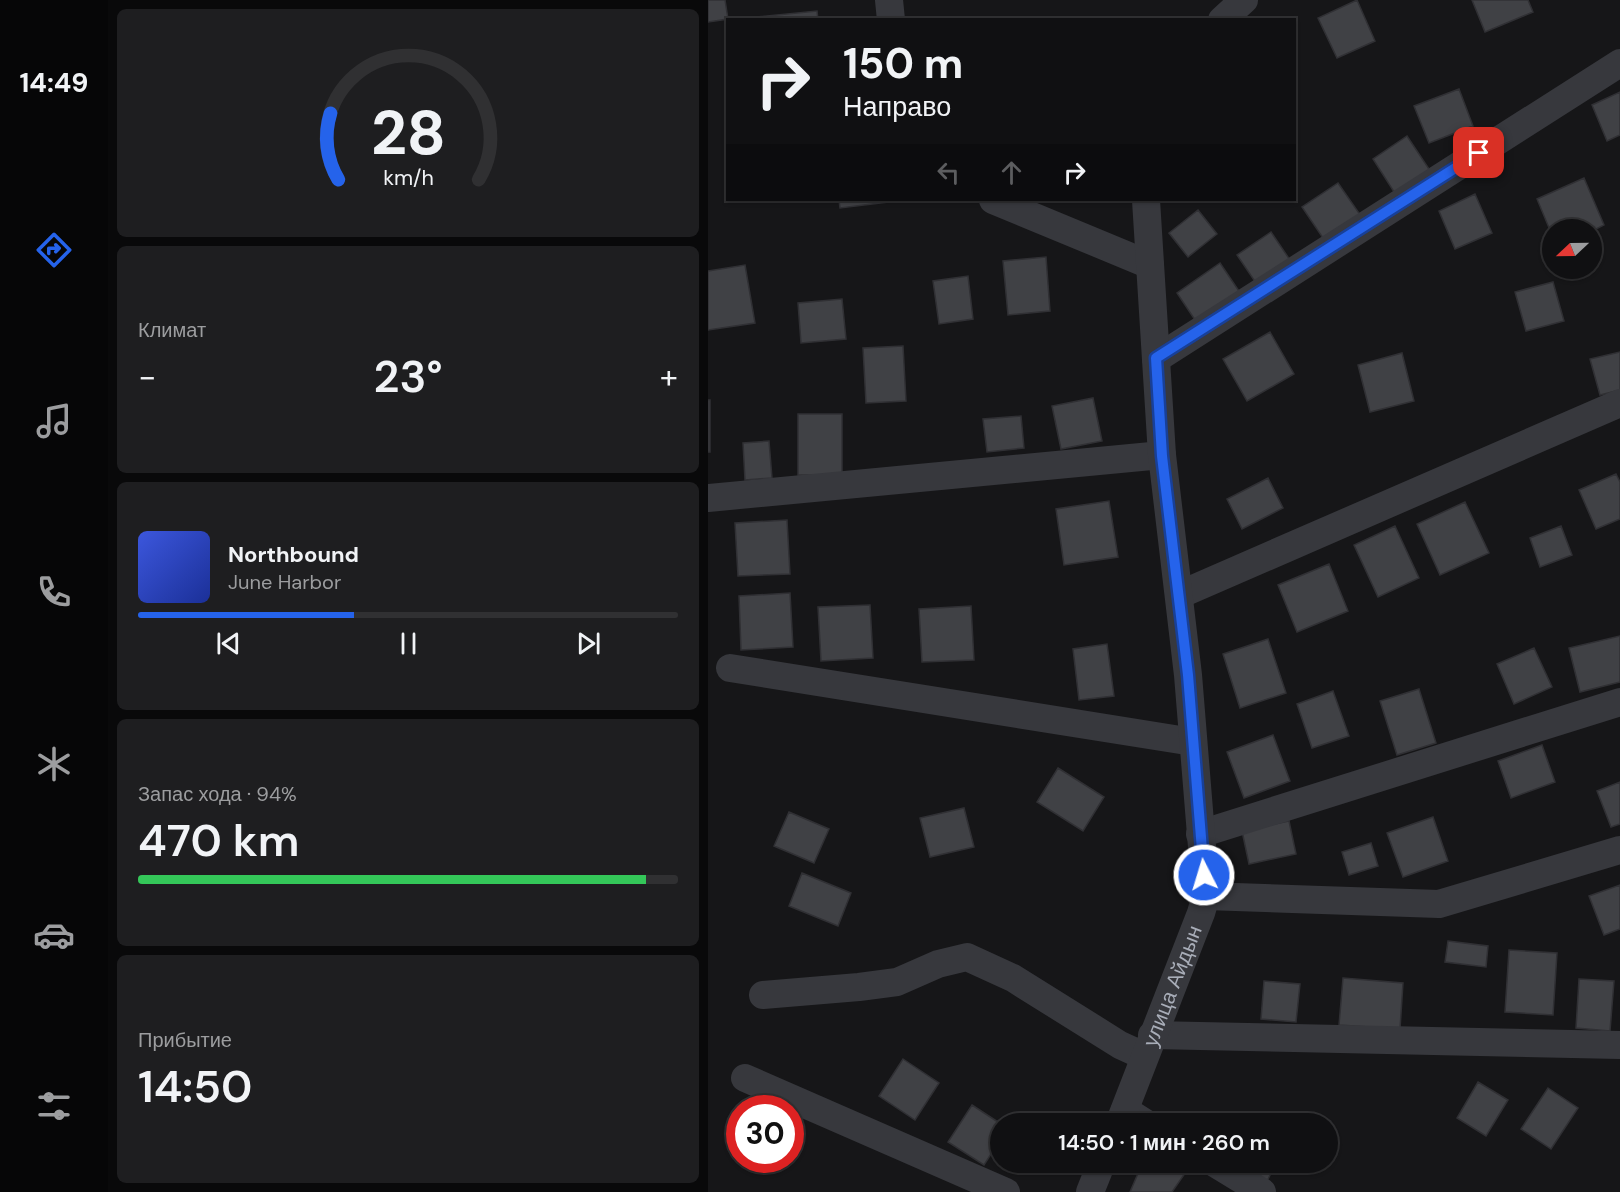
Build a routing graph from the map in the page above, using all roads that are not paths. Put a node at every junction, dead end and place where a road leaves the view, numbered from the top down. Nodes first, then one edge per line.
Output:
1 (889, 0) edge
2 (1244, 0) edge
3 (891, 18) edge
4 (1224, 18) edge
5 (1620, 63) edge
6 (995, 201) edge
7 (1146, 201) edge
8 (1150, 265) junction
9 (1156, 358) junction
10 (1620, 403) edge
11 (1162, 456) junction
12 (708, 498) edge
13 (1179, 595) junction
14 (730, 668) dead end
15 (1620, 702) edge
16 (1193, 742) junction
17 (1200, 834) junction
18 (1620, 850) edge
19 (1206, 896) junction
20 (763, 995) dead end
21 (1620, 1045) edge
22 (1148, 1046) junction
23 (745, 1077) dead end
24 (1131, 1113) edge
25 (1098, 1173) edge
26 (1231, 1173) edge
27 (1006, 1192) edge
28 (1090, 1192) edge
29 (1262, 1192) edge

1 - 3 street
2 - 4 street
5 - 9 street
6 - 8 street
7 - 8 street, улица Айдын
8 - 9 street, улица Айдын
9 - 11 street, улица Айдын
10 - 13 street
11 - 12 street
11 - 13 street, улица Айдын
13 - 16 street, улица Айдын
14 - 16 street
15 - 17 street
16 - 17 street, улица Айдын
17 - 19 street, улица Айдын
18 - 19 street
19 - 22 street, улица Айдын
20 - 22 street
21 - 22 street
22 - 24 street, улица Айдын
23 - 27 street
25 - 28 street
26 - 29 street

